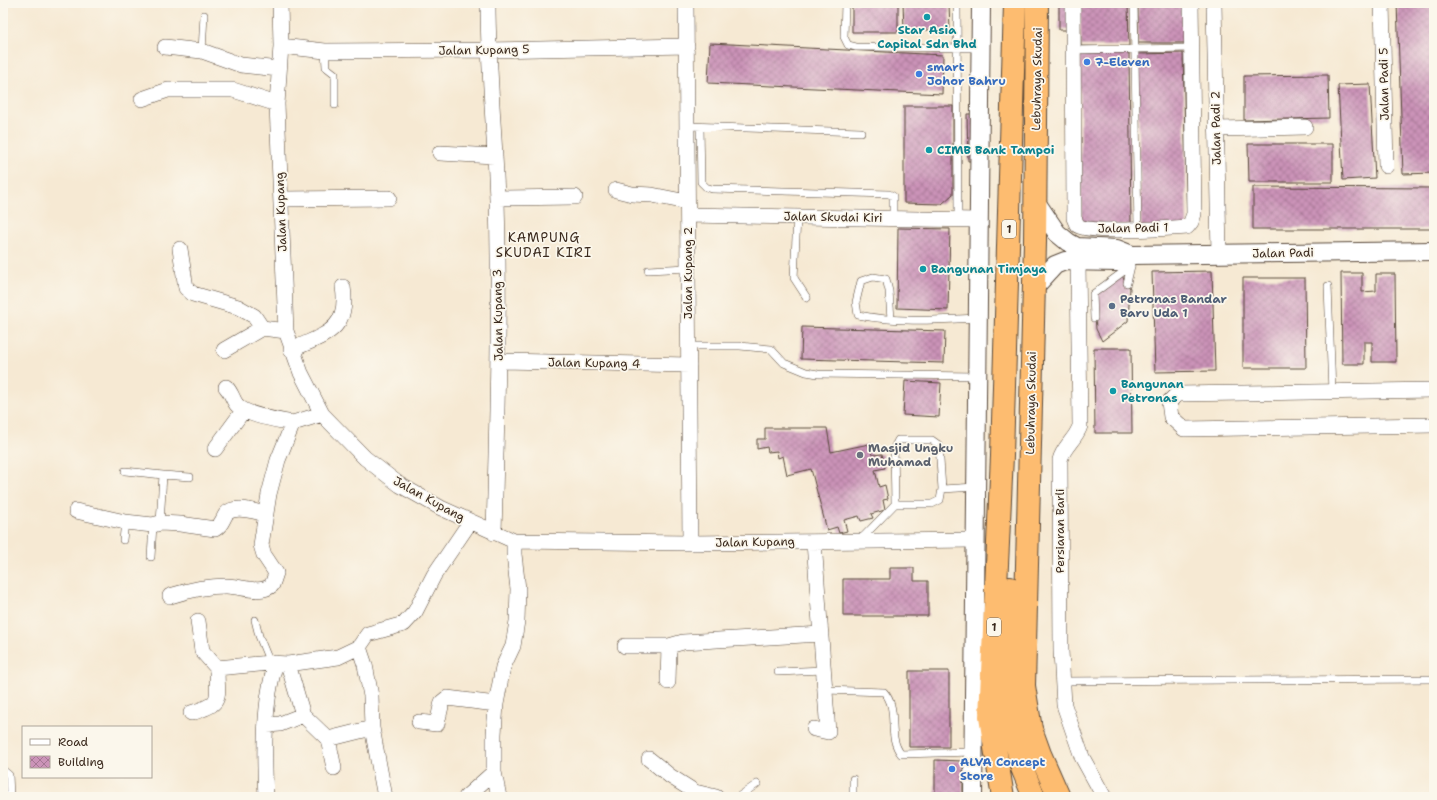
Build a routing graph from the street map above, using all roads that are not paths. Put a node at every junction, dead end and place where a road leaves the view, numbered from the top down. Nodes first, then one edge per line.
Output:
1 (280, 3) edge
2 (488, 3) edge
3 (686, 3) edge
4 (845, 3) edge
5 (957, 3) edge
6 (981, 3) edge
7 (1015, 3) edge
8 (1037, 3) edge
9 (1073, 3) edge
10 (1134, 3) edge
11 (1191, 3) edge
12 (1214, 3) edge
13 (1382, 3) edge
14 (204, 15) dead end
15 (281, 46) junction
16 (686, 46) junction
17 (165, 47) dead end
18 (957, 47) junction
19 (982, 48) junction
20 (1192, 48) junction
21 (488, 50) junction
22 (1073, 50) junction
23 (1135, 50) junction
24 (202, 51) junction
25 (325, 51) junction
26 (279, 69) junction
27 (142, 99) dead end
28 (277, 104) junction
29 (335, 105) dead end
30 (694, 127) junction
31 (1305, 127) dead end
32 (1216, 129) junction
33 (861, 132) dead end
34 (440, 153) dead end
35 (494, 156) junction
36 (1386, 166) dead end
37 (616, 190) dead end
38 (575, 197) dead end
39 (389, 198) dead end
40 (497, 198) junction
41 (281, 199) junction
42 (1036, 202) junction
43 (688, 208) junction
44 (797, 216) junction
45 (893, 218) junction
46 (958, 219) junction
47 (978, 220) junction
48 (1138, 229) junction
49 (180, 249) dead end
50 (1434, 251) edge
51 (1219, 254) junction
52 (1132, 261) junction
53 (1078, 262) junction
54 (688, 268) junction
55 (648, 270) dead end
56 (1127, 283) dead end
57 (1328, 286) dead end
58 (343, 287) dead end
59 (1034, 288) junction
60 (807, 298) dead end
61 (977, 318) junction
62 (891, 319) junction
63 (1079, 323) junction
64 (262, 328) junction
65 (286, 331) junction
66 (689, 346) junction
67 (224, 350) dead end
68 (291, 350) junction
69 (499, 361) junction
70 (689, 365) junction
71 (977, 376) junction
72 (226, 387) dead end
73 (1434, 390) edge
74 (1332, 392) junction
75 (243, 411) junction
76 (322, 414) junction
77 (293, 423) junction
78 (1434, 425) edge
79 (215, 449) dead end
80 (1002, 456) junction
81 (125, 471) dead end
82 (163, 475) junction
83 (190, 477) dead end
84 (976, 487) junction
85 (942, 489) junction
86 (895, 504) junction
87 (76, 512) dead end
88 (266, 514) junction
89 (125, 522) junction
90 (470, 522) junction
91 (157, 524) junction
92 (494, 533) junction
93 (123, 540) dead end
94 (976, 540) junction
95 (514, 541) junction
96 (859, 541) junction
97 (814, 542) junction
98 (690, 543) junction
99 (151, 556) dead end
100 (170, 596) dead end
101 (255, 620) dead end
102 (198, 621) dead end
103 (821, 634) junction
104 (625, 646) dead end
105 (669, 646) junction
106 (359, 647) junction
107 (278, 663) junction
108 (217, 668) junction
109 (824, 670) junction
110 (778, 672) dead end
111 (1434, 680) edge
112 (1063, 681) junction
113 (668, 682) dead end
114 (826, 690) junction
115 (496, 704) junction
116 (191, 713) dead end
117 (303, 715) junction
118 (419, 722) dead end
119 (267, 725) junction
120 (372, 728) junction
121 (814, 729) dead end
122 (328, 739) junction
123 (974, 752) junction
124 (649, 758) dead end
125 (334, 768) dead end
126 (3, 770) edge
127 (494, 772) junction
128 (853, 778) dead end
129 (757, 784) dead end
130 (10, 797) edge
131 (266, 797) edge
132 (385, 797) edge
133 (466, 797) edge
134 (499, 797) edge
135 (716, 797) edge
136 (738, 797) edge
137 (853, 797) edge
138 (973, 797) edge
139 (1003, 797) edge
140 (1034, 797) edge
141 (1059, 797) edge
142 (1104, 797) edge

1 - 15 street, Jalan Kupang
2 - 21 street, Jalan Kupang 3
3 - 16 street, Jalan Kupang 2
4 - 18 lane
5 - 18 lane
6 - 19 street
7 - 80 highway, Lebuhraya Skudai / 1
8 - 42 highway, Lebuhraya Skudai
9 - 22 street, Jalan Padi 1
10 - 23 lane
11 - 20 street, Jalan Padi 1
12 - 32 street, Jalan Padi 2
13 - 36 street, Jalan Padi 5
14 - 24 lane
15 - 25 street, Jalan Kupang 5
15 - 26 street, Jalan Kupang
16 - 21 street, Jalan Kupang 5
16 - 30 street, Jalan Kupang 2
17 - 24 street
18 - 19 lane
18 - 46 lane
19 - 47 street
20 - 23 lane
20 - 48 street, Jalan Padi 1
21 - 25 street, Jalan Kupang 5
21 - 35 street, Jalan Kupang 3
22 - 23 lane
22 - 48 street, Jalan Padi 1
23 - 48 lane
24 - 26 street
25 - 29 lane
26 - 28 street, Jalan Kupang
27 - 28 street
28 - 41 street, Jalan Kupang
30 - 33 lane
30 - 43 street, Jalan Kupang 2
30 - 45 lane
31 - 32 street
32 - 51 street, Jalan Padi 2
34 - 35 street
35 - 40 street, Jalan Kupang 3
37 - 43 street, Jalan Skudai Kiri
38 - 40 street
39 - 41 street
40 - 69 street, Jalan Kupang 3
41 - 65 street, Jalan Kupang
42 - 52 street, Jalan Padi
42 - 59 highway, Lebuhraya Skudai
43 - 44 street, Jalan Skudai Kiri
43 - 54 street, Jalan Kupang 2
44 - 45 street, Jalan Skudai Kiri
44 - 60 lane
45 - 46 street, Jalan Skudai Kiri
46 - 47 street, Jalan Skudai Kiri
47 - 61 street
49 - 64 street
50 - 51 street, Jalan Padi
51 - 52 street, Jalan Padi
52 - 53 street, Jalan Padi
52 - 56 lane
52 - 63 lane
53 - 59 street, Jalan Padi
53 - 63 street, Persiaran Barli
54 - 55 lane
54 - 66 street, Jalan Kupang 2
57 - 74 lane
58 - 68 street
59 - 141 highway, Lebuhraya Skudai
61 - 62 lane
61 - 71 street
62 - 62 lane
63 - 112 street, Persiaran Barli
64 - 65 street
64 - 67 street
65 - 68 street, Jalan Kupang
66 - 70 street, Jalan Kupang 2
66 - 71 lane
68 - 76 street, Jalan Kupang
69 - 70 street, Jalan Kupang 4
69 - 92 street, Jalan Kupang 3
70 - 98 street, Jalan Kupang 2
71 - 84 street
72 - 75 street
73 - 74 street
74 - 78 street
75 - 77 street
75 - 79 street
76 - 77 street
76 - 90 street, Jalan Kupang
77 - 88 street
80 - 139 highway, Lebuhraya Skudai / 1
80 - 140 highway
81 - 82 lane
82 - 83 lane
82 - 91 lane
84 - 85 lane
84 - 94 street
85 - 86 lane
85 - 86 lane
86 - 96 lane
87 - 89 street
88 - 91 street
88 - 100 street
89 - 91 street
89 - 93 lane
90 - 92 street, Jalan Kupang
90 - 106 street
91 - 99 lane
92 - 95 street, Jalan Kupang
94 - 96 street, Jalan Kupang
94 - 123 street
95 - 98 street, Jalan Kupang
95 - 115 street
96 - 97 street, Jalan Kupang
97 - 98 street, Jalan Kupang
97 - 103 street
101 - 107 lane
102 - 108 street
103 - 105 street
103 - 109 street
104 - 105 street
105 - 113 street
106 - 107 street
106 - 120 street
107 - 108 street
107 - 117 street
107 - 119 street
108 - 116 street
109 - 110 lane
109 - 114 street
111 - 112 lane
112 - 142 street, Persiaran Barli
114 - 121 street
114 - 123 lane
115 - 118 street
115 - 127 street
117 - 119 street
117 - 122 street
119 - 131 street
120 - 122 street
120 - 132 street
122 - 125 street
123 - 138 street
124 - 135 street
126 - 130 lane
127 - 133 street
127 - 134 street
128 - 137 lane
129 - 136 lane

